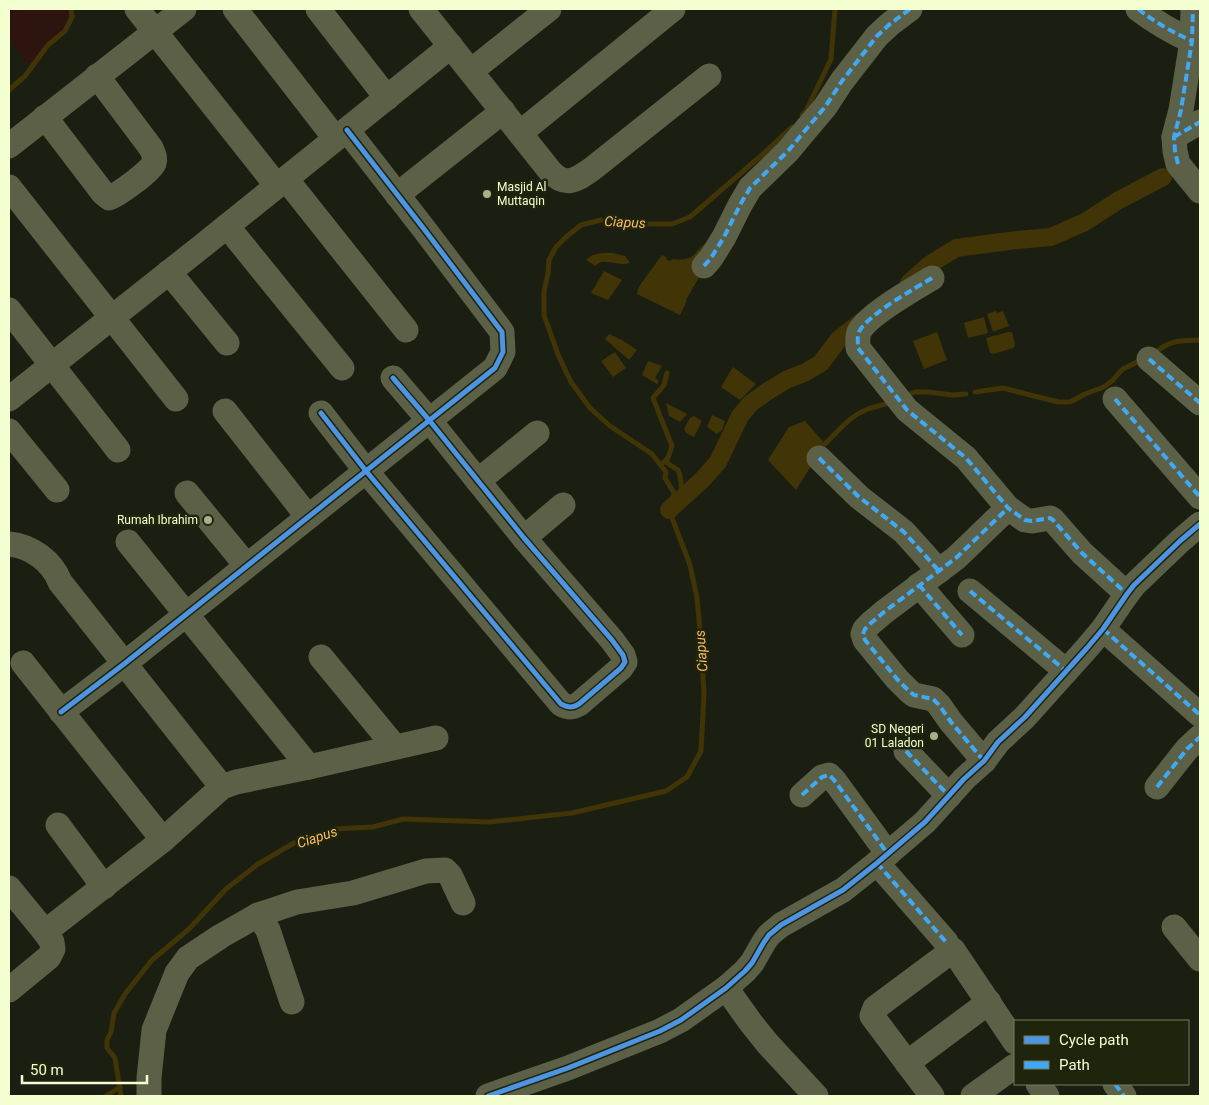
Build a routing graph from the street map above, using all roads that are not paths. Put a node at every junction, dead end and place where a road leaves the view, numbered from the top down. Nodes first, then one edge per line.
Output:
1 (137, 9) edge
2 (184, 9) edge
3 (235, 9) edge
4 (318, 9) edge
5 (549, 9) edge
6 (673, 9) edge
7 (910, 9) edge
8 (1138, 9) edge
9 (1194, 9) edge
10 (425, 10) edge
11 (154, 31) junction
12 (1192, 41) junction
13 (451, 46) junction
14 (471, 71) junction
15 (97, 76) junction
16 (709, 76) dead end
17 (387, 98) junction
18 (503, 111) junction
19 (45, 117) junction
20 (1200, 122) edge
21 (520, 133) junction
22 (341, 134) junction
23 (1174, 137) junction
24 (9, 146) edge
25 (282, 182) junction
26 (9, 187) edge
27 (1200, 191) edge
28 (397, 195) junction
29 (227, 226) junction
30 (704, 266) dead end
31 (169, 272) junction
32 (932, 278) dead end
33 (9, 310) edge
34 (112, 317) junction
35 (406, 330) dead end
36 (226, 342) dead end
37 (1149, 359) dead end
38 (52, 365) junction
39 (342, 368) dead end
40 (393, 378) dead end
41 (9, 399) edge
42 (176, 399) dead end
43 (1114, 399) dead end
44 (1200, 402) edge
45 (225, 411) dead end
46 (322, 413) dead end
47 (429, 420) junction
48 (9, 431) edge
49 (537, 433) dead end
50 (118, 450) dead end
51 (819, 458) dead end
52 (366, 471) junction
53 (478, 481) junction
54 (58, 490) dead end
55 (187, 493) dead end
56 (1200, 498) edge
57 (563, 505) dead end
58 (1008, 508) junction
59 (308, 517) junction
60 (1200, 524) edge
61 (524, 538) junction
62 (128, 542) dead end
63 (9, 544) edge
64 (246, 565) junction
65 (939, 571) junction
66 (919, 585) junction
67 (970, 591) dead end
68 (1126, 594) junction
69 (185, 614) junction
70 (1103, 630) junction
71 (962, 635) dead end
72 (321, 657) dead end
73 (23, 663) dead end
74 (124, 664) junction
75 (1066, 671) junction
76 (61, 712) junction
77 (1200, 715) edge
78 (1200, 737) edge
79 (436, 738) dead end
80 (394, 747) junction
81 (906, 751) dead end
82 (984, 761) junction
83 (310, 767) junction
84 (222, 787) junction
85 (1158, 787) dead end
86 (802, 795) dead end
87 (949, 796) junction
88 (58, 825) dead end
89 (164, 840) junction
90 (883, 859) junction
91 (104, 887) junction
92 (9, 888) edge
93 (463, 903) dead end
94 (258, 916) junction
95 (1174, 927) dead end
96 (45, 932) junction
97 (946, 942) dead end
98 (1200, 959) edge
99 (726, 988) junction
100 (9, 990) edge
101 (292, 1002) dead end
102 (989, 1002) junction
103 (1014, 1040) edge
104 (907, 1063) junction
105 (1014, 1067) edge
106 (1039, 1085) edge
107 (1116, 1085) edge
108 (149, 1096) edge
109 (488, 1096) edge
110 (816, 1096) edge
111 (932, 1096) edge
112 (973, 1096) edge
113 (1047, 1096) edge
114 (1124, 1096) edge

1 - 11 street
2 - 11 street
3 - 22 street
4 - 17 street
5 - 14 street
6 - 21 street
7 - 30 street
8 - 12 street
9 - 12 street
10 - 13 street
11 - 15 street
11 - 25 street
12 - 23 street
13 - 14 street
13 - 17 street
14 - 18 street
15 - 19 street
15 - 19 street
16 - 21 street
17 - 22 street
18 - 21 street
18 - 28 street
19 - 24 street
20 - 23 street
22 - 25 street
22 - 28 street
23 - 27 street
25 - 29 street
25 - 35 street
26 - 34 street
28 - 47 street
29 - 31 street
29 - 39 street
31 - 34 street
31 - 36 street
32 - 58 street
33 - 38 street
34 - 38 street
34 - 42 street
37 - 44 street
38 - 41 street
38 - 50 street
40 - 47 street
43 - 56 street
45 - 59 street
46 - 52 street
47 - 52 street
47 - 53 street
48 - 54 street
49 - 53 street
51 - 65 street
52 - 59 street
52 - 61 street
53 - 61 street
55 - 64 street
57 - 61 street
58 - 65 street
58 - 68 street
59 - 64 street
60 - 68 street
62 - 69 street
63 - 74 street
64 - 69 street
65 - 66 street
66 - 71 street
66 - 82 street
67 - 75 street
68 - 70 street
69 - 74 street
69 - 83 street
70 - 75 street
70 - 77 street
72 - 80 street
73 - 76 street
74 - 76 street
74 - 84 street
75 - 82 street
76 - 89 street
78 - 85 street
79 - 80 street
80 - 83 street
81 - 87 street
82 - 87 street
83 - 84 street
84 - 89 street
86 - 90 street
87 - 90 street
88 - 91 street
89 - 91 street
90 - 97 street
90 - 99 street
91 - 96 street
92 - 96 street
93 - 94 street
94 - 101 street
94 - 108 street
95 - 98 street
96 - 100 street
99 - 109 street
99 - 110 street
102 - 103 street
102 - 104 street
102 - 104 street
104 - 111 street
105 - 112 street
106 - 113 street
107 - 114 street

